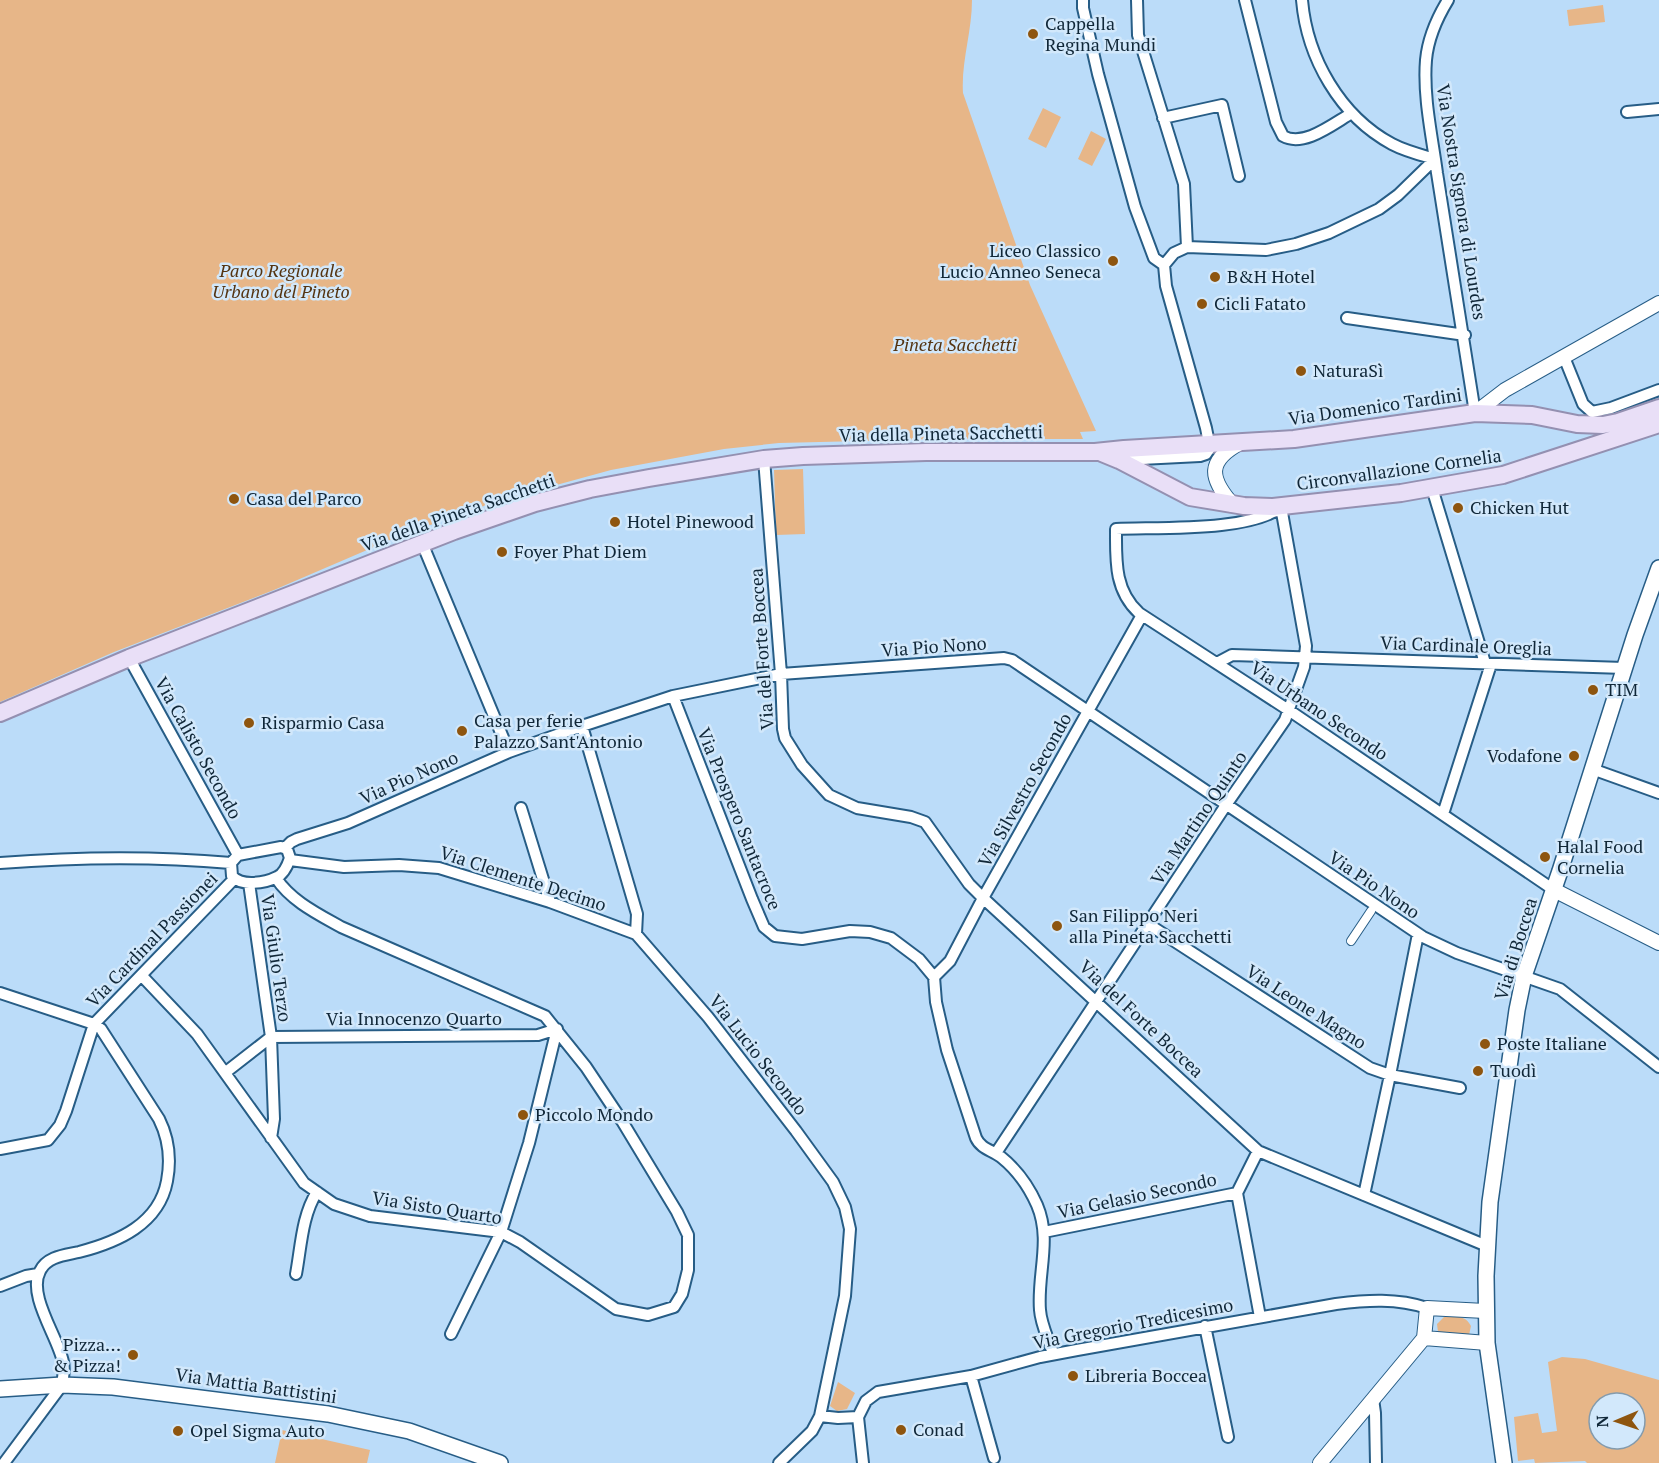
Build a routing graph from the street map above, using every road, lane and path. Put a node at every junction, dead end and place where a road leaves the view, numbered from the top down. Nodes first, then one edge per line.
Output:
1 (1083, 0) edge
2 (1137, 0) edge
3 (1245, 0) edge
4 (1302, 0) edge
5 (1448, 0) edge
6 (1659, 109) edge
7 (1627, 112) dead end
8 (1352, 113) junction
9 (1163, 118) junction
10 (1436, 159) junction
11 (1239, 176) dead end
12 (1187, 247) junction
13 (1164, 265) junction
14 (1659, 303) edge
15 (1347, 318) dead end
16 (1465, 335) junction
17 (1564, 357) junction
18 (1659, 390) edge
19 (1659, 408) edge
20 (1475, 412) junction
21 (1659, 424) edge
22 (1242, 442) junction
23 (1210, 444) junction
24 (1098, 452) junction
25 (764, 459) junction
26 (1119, 460) junction
27 (1432, 488) junction
28 (1233, 505) junction
29 (1281, 507) junction
30 (1116, 528) joint
31 (422, 543) junction
32 (1659, 568) edge
33 (1653, 604) edge
34 (1142, 615) junction
35 (1306, 656) junction
36 (129, 657) junction
37 (1217, 663) junction
38 (1488, 663) junction
39 (1624, 668) junction
40 (781, 674) junction
41 (673, 696) junction
42 (1290, 711) junction
43 (1088, 712) junction
44 (0, 713) edge
45 (582, 726) junction
46 (509, 752) junction
47 (1592, 769) junction
48 (1659, 793) edge
49 (1226, 805) junction
50 (521, 808) dead end
51 (1443, 814) junction
52 (285, 848) junction
53 (234, 859) junction
54 (290, 860) junction
55 (0, 863) edge
56 (276, 878) junction
57 (234, 879) junction
58 (249, 883) junction
59 (1554, 890) junction
60 (983, 898) junction
61 (550, 902) junction
62 (1371, 911) dead end
63 (1148, 924) junction
64 (636, 934) junction
65 (1418, 934) junction
66 (1351, 941) dead end
67 (1659, 943) edge
68 (142, 976) junction
69 (1524, 976) junction
70 (934, 977) junction
71 (0, 993) edge
72 (1097, 1001) junction
73 (94, 1024) junction
74 (557, 1029) junction
75 (270, 1037) junction
76 (1659, 1066) edge
77 (226, 1072) junction
78 (1390, 1075) junction
79 (1460, 1088) dead end
80 (271, 1138) junction
81 (0, 1149) edge
82 (1258, 1150) junction
83 (996, 1153) junction
84 (316, 1192) junction
85 (1237, 1193) junction
86 (1364, 1195) junction
87 (501, 1232) junction
88 (1044, 1232) junction
89 (1487, 1246) junction
90 (38, 1274) junction
91 (296, 1274) dead end
92 (0, 1286) edge
93 (1427, 1308) junction
94 (1485, 1311) junction
95 (1260, 1317) junction
96 (1205, 1326) junction
97 (451, 1335) dead end
98 (1424, 1338) junction
99 (1487, 1343) junction
100 (1053, 1354) junction
101 (971, 1376) junction
102 (62, 1385) junction
103 (0, 1389) edge
104 (1373, 1399) junction
105 (820, 1416) junction
106 (858, 1417) junction
107 (1228, 1437) dead end
108 (994, 1458) dead end
109 (4, 1463) edge
110 (500, 1463) edge
111 (779, 1463) edge
112 (863, 1463) edge
113 (1320, 1463) edge
114 (1377, 1463) edge
115 (1504, 1463) edge

1 - 13 street
2 - 9 street
3 - 8 street
4 - 8 street
5 - 10 street, Via Nostra Signora di Lourdes
6 - 7 street
8 - 10 street
9 - 11 street
9 - 12 street
10 - 12 street
10 - 16 street, Via Nostra Signora di Lourdes
12 - 13 street
13 - 23 street
14 - 17 street, Via Domenico Tardini
15 - 16 street
16 - 20 street, Via Nostra Signora di Lourdes
17 - 18 street
17 - 20 street, Via Domenico Tardini
19 - 20 main road
20 - 22 main road, Via Domenico Tardini
21 - 27 main road, Circonvallazione Cornelia
22 - 23 main road, Via Domenico Tardini
22 - 28 street
23 - 24 main road, Via Domenico Tardini
23 - 26 street, Via Domenico Tardini
24 - 25 main road, Via della Pineta Sacchetti
24 - 26 main road, Circonvallazione Cornelia
25 - 31 main road, Via della Pineta Sacchetti
25 - 40 street, Via del Forte Boccea
26 - 28 main road, Circonvallazione Cornelia
27 - 29 main road, Circonvallazione Cornelia
27 - 38 street
28 - 29 main road, Circonvallazione Cornelia
29 - 30 street, Circonvallazione Cornelia
29 - 35 street
30 - 34 street, Via Urbano Secondo
31 - 36 main road, Via della Pineta Sacchetti
31 - 46 street
32 - 33 main road, Via di Boccea
33 - 39 main road, Via di Boccea
34 - 37 street, Via Urbano Secondo
34 - 43 street, Via Silvestro Secondo
35 - 37 street, Via Cardinale Oreglia
35 - 38 street, Via Cardinale Oreglia
35 - 42 street, Via Martino Quinto
36 - 44 main road, Via della Pineta Sacchetti
36 - 53 street, Via Calisto Secondo
37 - 42 street, Via Urbano Secondo
38 - 39 street, Via Cardinale Oreglia
38 - 51 street
39 - 47 main road, Via di Boccea
40 - 41 street, Via Pio Nono
40 - 43 street, Via Pio Nono
40 - 60 street, Via del Forte Boccea
41 - 45 street, Via Pio Nono
41 - 70 street, Via Prospero Santacroce
42 - 49 street, Via Martino Quinto
42 - 51 street, Via Urbano Secondo
43 - 49 street, Via Pio Nono
43 - 60 street, Via Silvestro Secondo
45 - 46 street, Via Pio Nono
45 - 64 street
46 - 52 street, Via Pio Nono
47 - 48 street
47 - 59 main road, Via di Boccea
49 - 63 street, Via Martino Quinto
49 - 65 street, Via Pio Nono
50 - 61 street
51 - 59 street, Via Urbano Secondo
52 - 53 street
52 - 54 street
53 - 55 street
53 - 57 street, Via Calisto Secondo
54 - 56 street
54 - 61 street, Via Clemente Decimo
56 - 58 street
56 - 74 street, Via Sisto Quarto
57 - 58 street
57 - 68 street, Via Cardinal Passionei
58 - 75 street, Via Giulio Terzo
59 - 67 street
59 - 69 main road, Via di Boccea
60 - 70 street, Via Silvestro Secondo
60 - 72 street, Via del Forte Boccea
61 - 64 street, Via Clemente Decimo
62 - 66 street
63 - 72 street, Via Martino Quinto
63 - 78 street, Via Leone Magno
64 - 105 street, Via Lucio Secondo
65 - 69 street, Via Pio Nono
65 - 78 street
68 - 73 street, Via Cardinal Passionei
68 - 77 street, Via Sisto Quarto
69 - 76 street, Via Pio Nono
69 - 89 main road, Via di Boccea
70 - 83 street
71 - 73 street
72 - 82 street, Via del Forte Boccea
72 - 83 street, Via Martino Quinto
73 - 81 street
73 - 90 street
74 - 75 street, Via Innocenzo Quarto
74 - 87 street
74 - 87 street, Via Sisto Quarto
75 - 77 street
75 - 80 street, Via Giulio Terzo
77 - 80 street, Via Sisto Quarto
78 - 79 street, Via Leone Magno
78 - 86 street
80 - 84 street, Via Sisto Quarto
82 - 85 street
82 - 86 street, Via del Forte Boccea
83 - 88 street
84 - 87 street, Via Sisto Quarto
84 - 91 street
85 - 88 street, Via Gelasio Secondo
85 - 95 street
86 - 89 street, Via del Forte Boccea
87 - 97 street
88 - 100 street
89 - 94 main road, Via di Boccea
90 - 92 street
90 - 102 street
93 - 94 street
93 - 95 street, Via Gregorio Tredicesimo
93 - 98 street
94 - 99 main road, Via di Boccea
95 - 96 street, Via Gregorio Tredicesimo
96 - 100 street, Via Gregorio Tredicesimo
96 - 107 street
98 - 99 street
98 - 104 street
99 - 115 main road, Via di Boccea
100 - 101 street, Via Gregorio Tredicesimo
101 - 106 street, Via Gregorio Tredicesimo
101 - 108 street
102 - 103 main road, Via Mattia Battistini
102 - 109 street
102 - 110 main road, Via Mattia Battistini
104 - 113 street
104 - 114 street
105 - 106 street
105 - 111 street, Via Lucio Secondo
106 - 112 street

